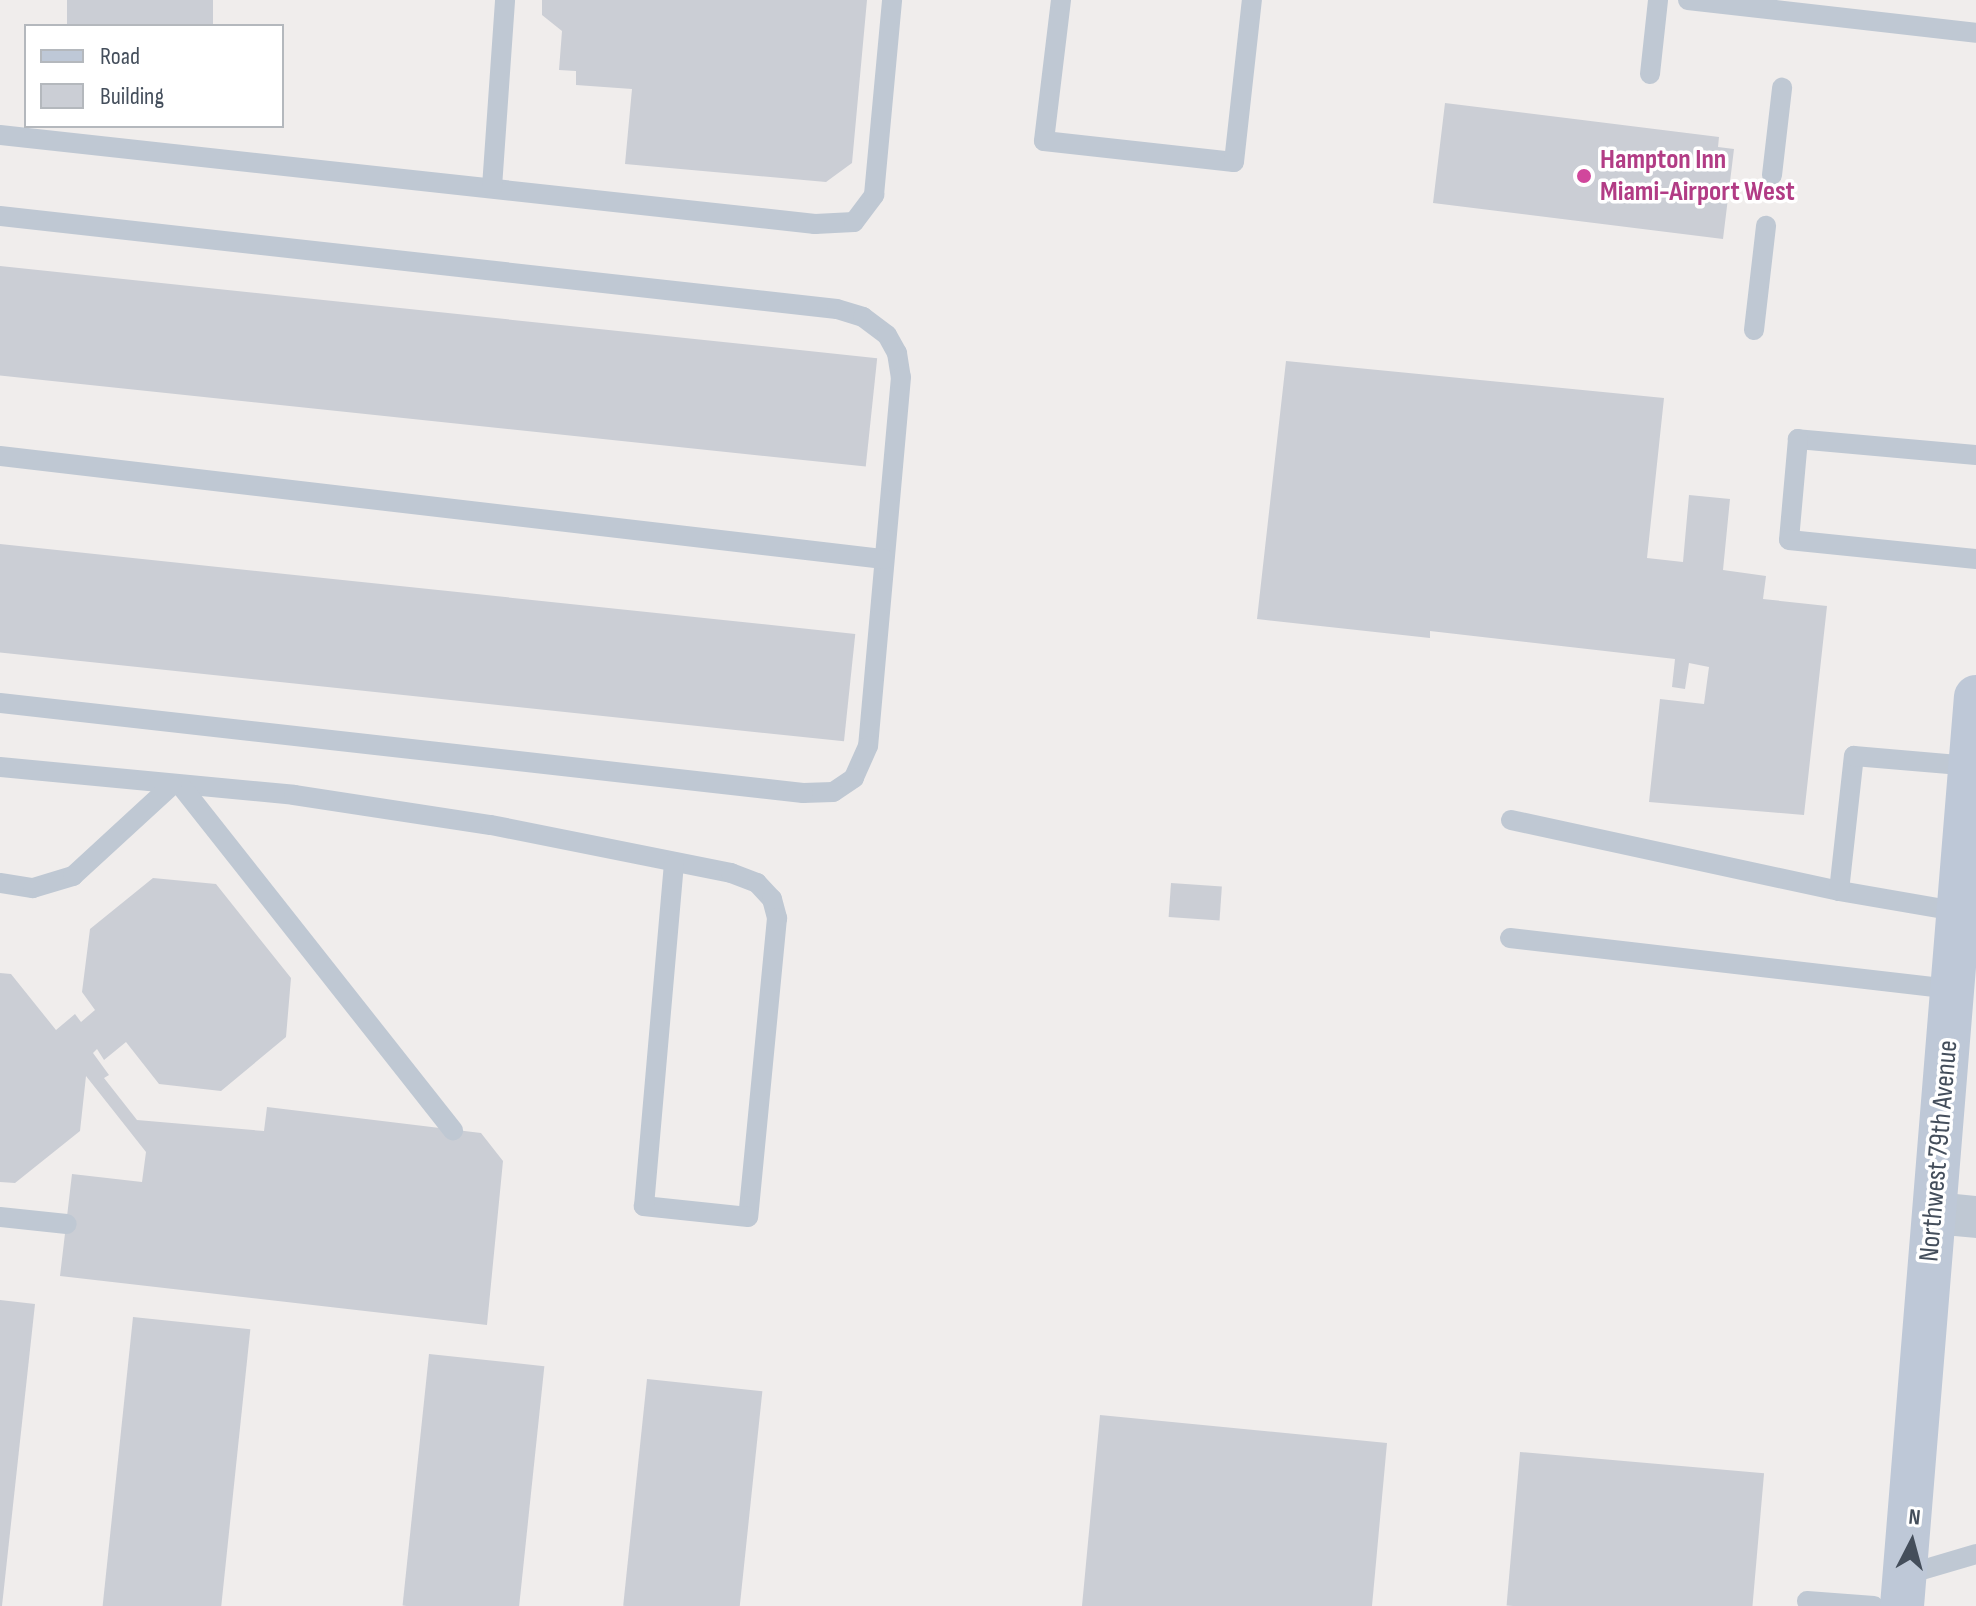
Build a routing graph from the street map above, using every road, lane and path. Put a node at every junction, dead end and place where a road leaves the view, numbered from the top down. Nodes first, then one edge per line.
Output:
1 (505, 0) edge
2 (892, 0) edge
3 (1061, 0) edge
4 (1252, 0) edge
5 (1658, 0) edge
6 (1688, 0) edge
7 (1976, 33) edge
8 (1650, 74) dead end
9 (1782, 88) dead end
10 (0, 135) edge
11 (1772, 175) dead end
12 (492, 187) junction
13 (0, 216) edge
14 (1766, 226) dead end
15 (1754, 330) dead end
16 (1976, 455) edge
17 (0, 456) edge
18 (884, 559) junction
19 (1976, 559) edge
20 (1976, 697) edge
21 (0, 703) edge
22 (0, 767) edge
23 (1972, 778) edge
24 (176, 785) junction
25 (1511, 820) dead end
26 (674, 863) junction
27 (0, 883) edge
28 (1839, 891) junction
29 (1967, 913) edge
30 (1510, 938) dead end
31 (1952, 989) junction
32 (453, 1130) dead end
33 (1955, 1215) edge
34 (0, 1217) edge
35 (67, 1224) dead end
36 (1976, 1554) edge
37 (1903, 1590) edge
38 (1807, 1601) dead end
39 (1874, 1606) edge

1 - 12 lane
2 - 12 lane
3 - 4 lane
5 - 8 lane
6 - 7 lane
9 - 11 lane
10 - 12 lane
13 - 18 lane
14 - 15 lane
16 - 19 lane
17 - 18 lane
18 - 21 lane
20 - 23 main road, Northwest 79th Avenue
22 - 24 lane
23 - 28 lane
23 - 29 main road, Northwest 79th Avenue
24 - 26 lane
24 - 27 lane
24 - 32 lane
25 - 28 lane
26 - 26 lane
28 - 29 lane
29 - 31 main road, Northwest 79th Avenue
30 - 31 lane
31 - 33 main road, Northwest 79th Avenue
33 - 37 main road, Northwest 79th Avenue
34 - 35 lane
36 - 37 lane
38 - 39 lane

